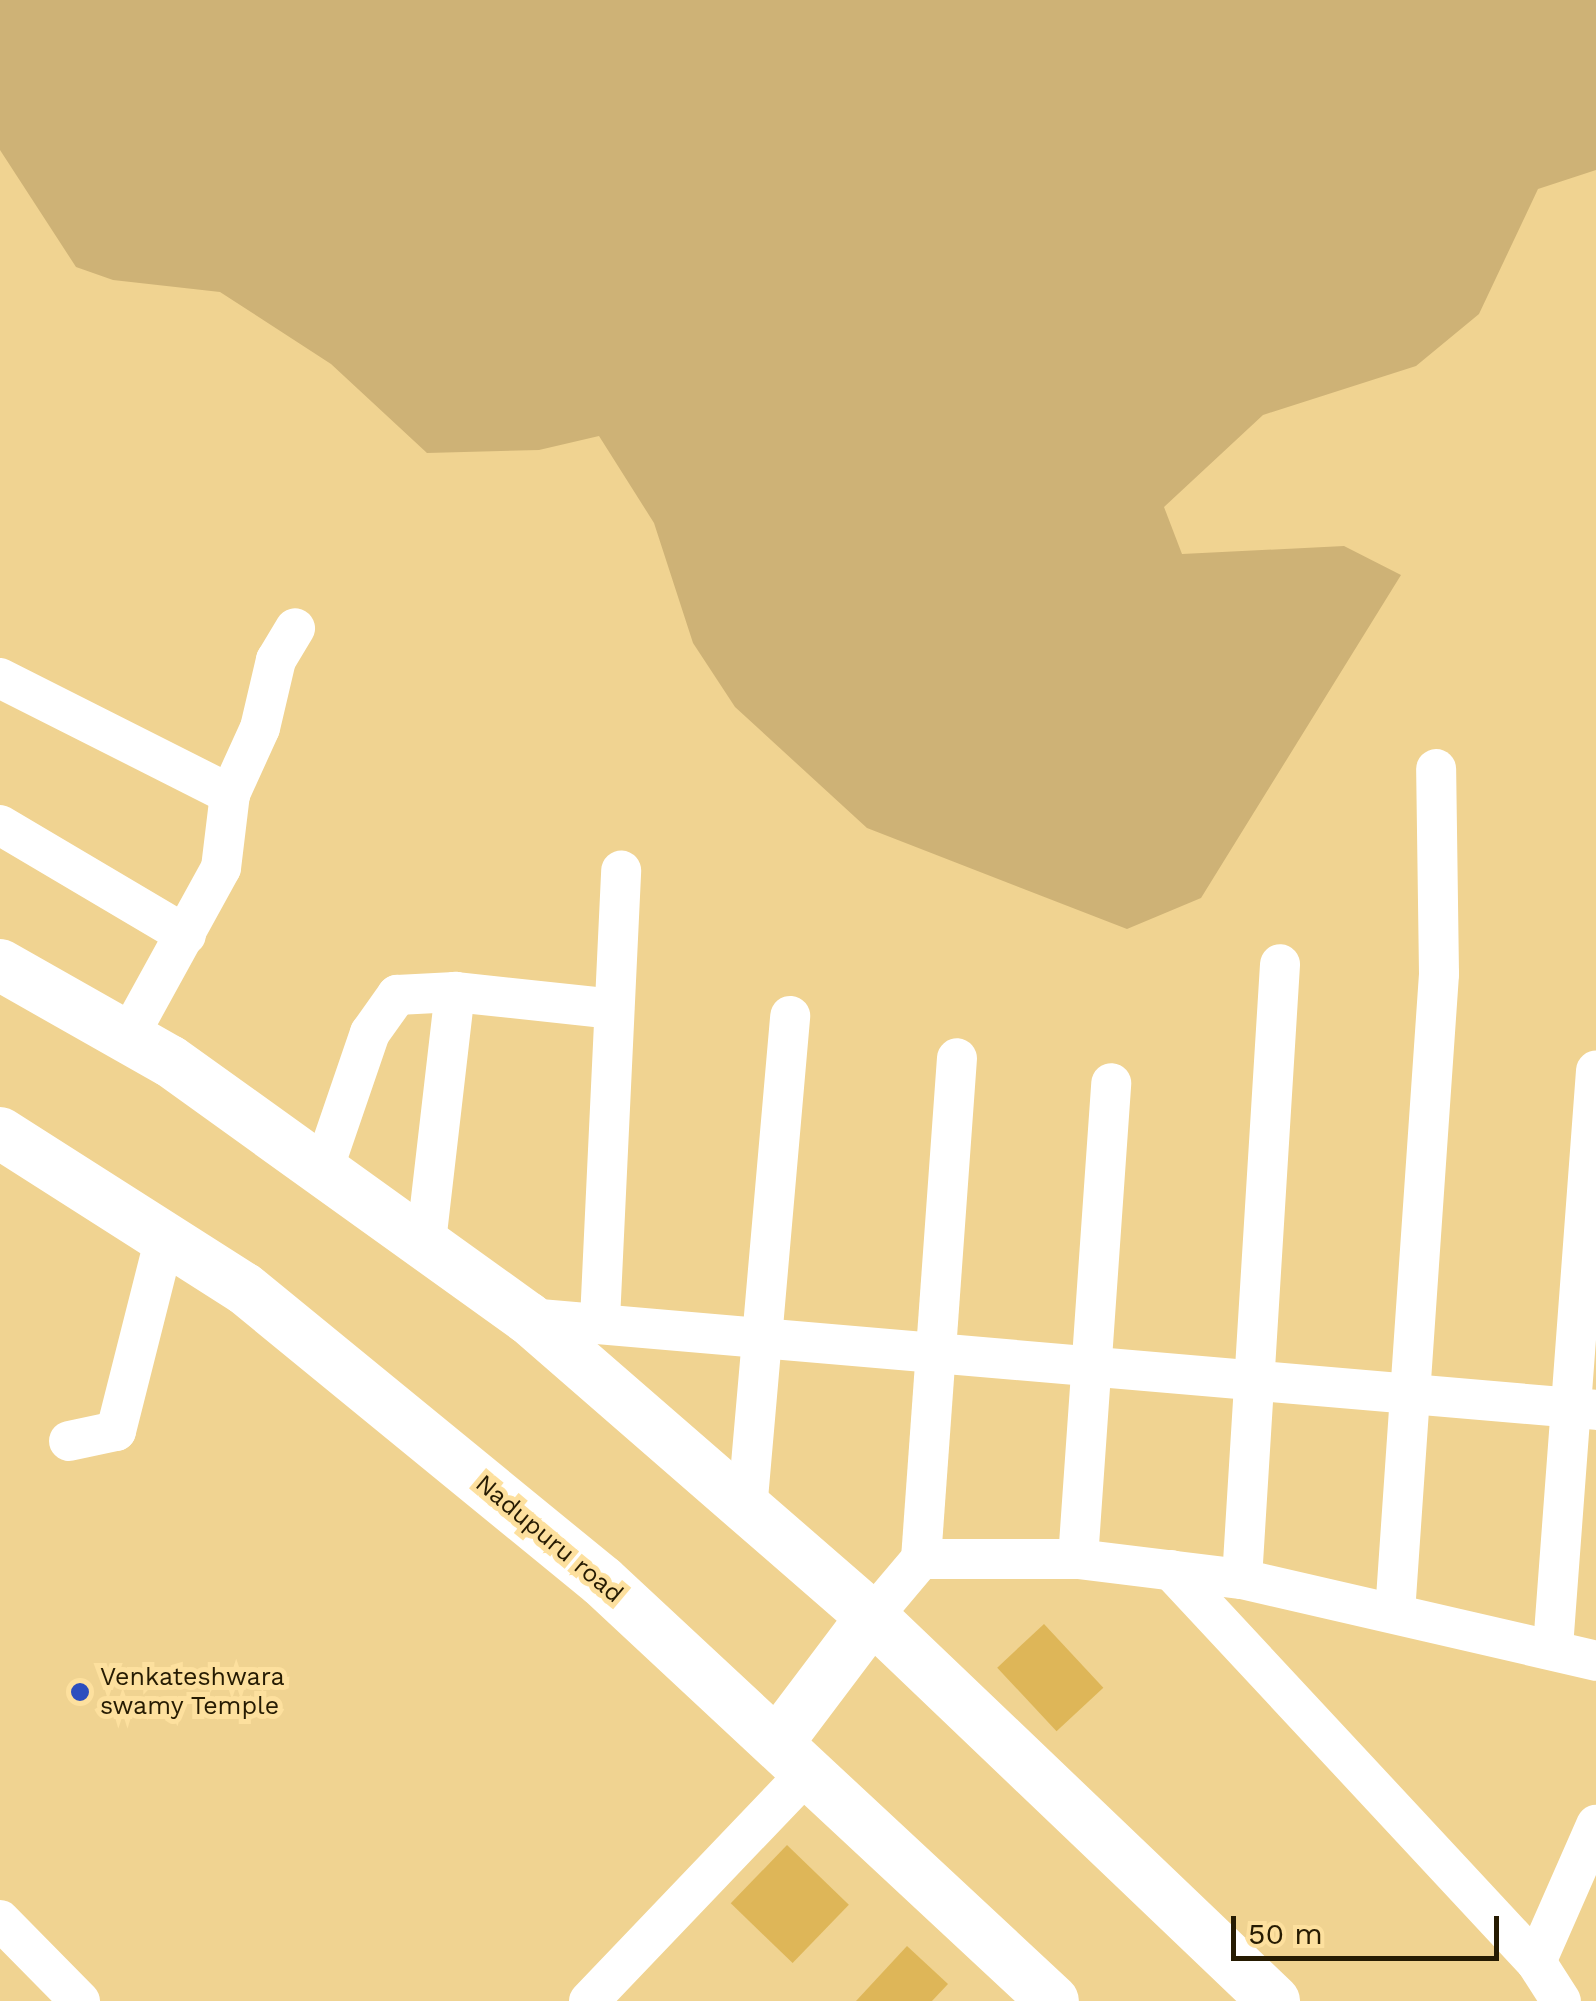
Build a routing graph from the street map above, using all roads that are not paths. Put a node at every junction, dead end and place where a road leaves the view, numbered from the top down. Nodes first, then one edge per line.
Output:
1 (295, 628) dead end
2 (0, 678) edge
3 (1436, 769) dead end
4 (230, 794) junction
5 (0, 825) edge
6 (620, 870) dead end
7 (186, 935) junction
8 (1280, 964) dead end
9 (3, 972) edge
10 (455, 992) junction
11 (614, 1010) junction
12 (790, 1016) dead end
13 (128, 1037) junction
14 (957, 1058) dead end
15 (1596, 1071) edge
16 (1111, 1083) dead end
17 (0, 1134) edge
18 (324, 1166) junction
19 (165, 1238) junction
20 (426, 1242) junction
21 (528, 1318) junction
22 (600, 1320) junction
23 (764, 1335) junction
24 (937, 1350) junction
25 (1092, 1364) junction
26 (1253, 1379) junction
27 (1412, 1394) junction
28 (1582, 1409) edge
29 (69, 1441) dead end
30 (747, 1510) junction
31 (921, 1559) junction
32 (1078, 1559) junction
33 (1170, 1570) junction
34 (1242, 1579) junction
35 (1395, 1613) junction
36 (872, 1617) junction
37 (1553, 1647) junction
38 (1596, 1661) edge
39 (792, 1758) junction
40 (1596, 1825) edge
41 (4, 1933) edge
42 (1536, 1962) junction
43 (80, 2001) edge
44 (589, 2001) edge
45 (1053, 2001) edge
46 (1274, 2001) edge
47 (1562, 2001) edge

1 - 4 street
2 - 4 street
3 - 27 street
4 - 7 street
5 - 7 street
6 - 11 street
7 - 13 street
8 - 26 street
9 - 13 street
10 - 11 street
10 - 18 street
10 - 20 street
11 - 22 street
12 - 23 street
13 - 18 street
14 - 24 street
15 - 28 street
16 - 25 street
17 - 19 street, Nadupuru road
18 - 20 street
19 - 29 street
19 - 39 street, Nadupuru road
20 - 21 street
21 - 22 street
21 - 30 street
22 - 23 street
23 - 24 street
23 - 30 street
24 - 25 street
24 - 31 street
25 - 26 street
25 - 32 street
26 - 27 street
26 - 34 street
27 - 28 street
27 - 35 street
28 - 37 street
30 - 36 street
31 - 32 street
31 - 36 street
32 - 33 street
33 - 34 street
33 - 42 street
34 - 35 street
35 - 37 street
36 - 39 street
36 - 46 street
37 - 38 street
39 - 44 street
39 - 45 street, Nadupuru road
40 - 42 street
41 - 43 street
42 - 47 street

